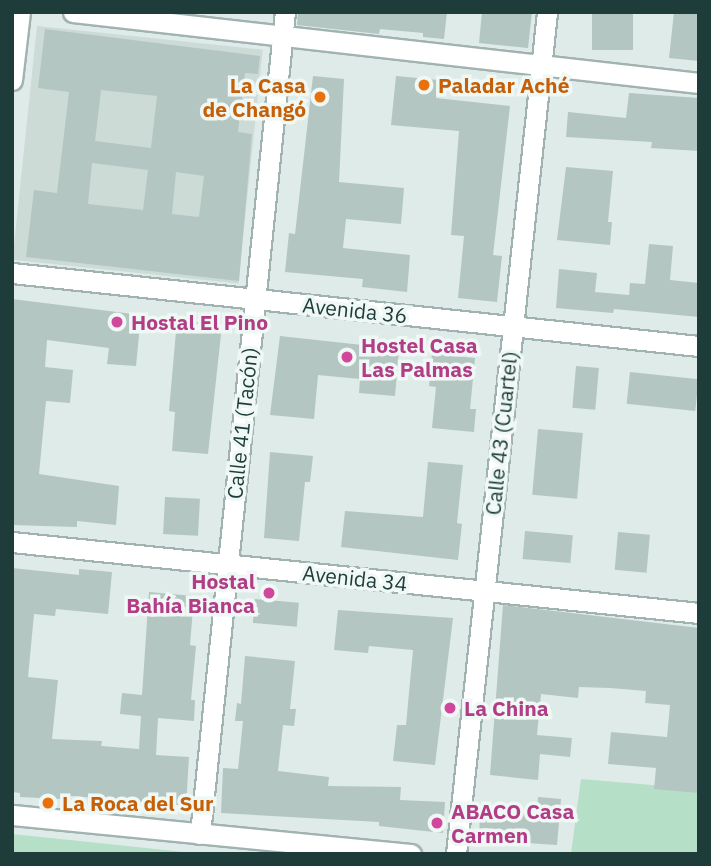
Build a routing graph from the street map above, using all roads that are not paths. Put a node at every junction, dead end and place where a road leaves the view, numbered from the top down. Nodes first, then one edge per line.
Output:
1 (20, 12) edge
2 (73, 12) edge
3 (285, 12) edge
4 (547, 12) edge
5 (283, 36) junction
6 (542, 65) junction
7 (12, 80) edge
8 (699, 83) edge
9 (12, 273) edge
10 (256, 299) junction
11 (512, 326) junction
12 (699, 346) edge
13 (12, 542) edge
14 (228, 565) junction
15 (484, 592) junction
16 (699, 613) edge
17 (12, 815) edge
18 (200, 834) junction
19 (411, 854) edge
20 (456, 854) edge

1 - 7 street
2 - 5 street
3 - 5 street, Calle 41 (Tacón)
4 - 6 street, Calle 43 (Cuartel)
5 - 6 street
5 - 10 street, Calle 41 (Tacón)
6 - 8 street
6 - 11 street, Calle 43 (Cuartel)
9 - 10 street, Avenida 36
10 - 11 street, Avenida 36
10 - 14 street, Calle 41 (Tacón)
11 - 12 street, Avenida 36
11 - 15 street, Calle 43 (Cuartel)
13 - 14 street, Avenida 34
14 - 15 street, Avenida 34
14 - 18 street, Calle 41 (Tacón)
15 - 16 street, Avenida 34
15 - 20 street, Calle 43 (Cuartel)
17 - 18 street
18 - 19 street

